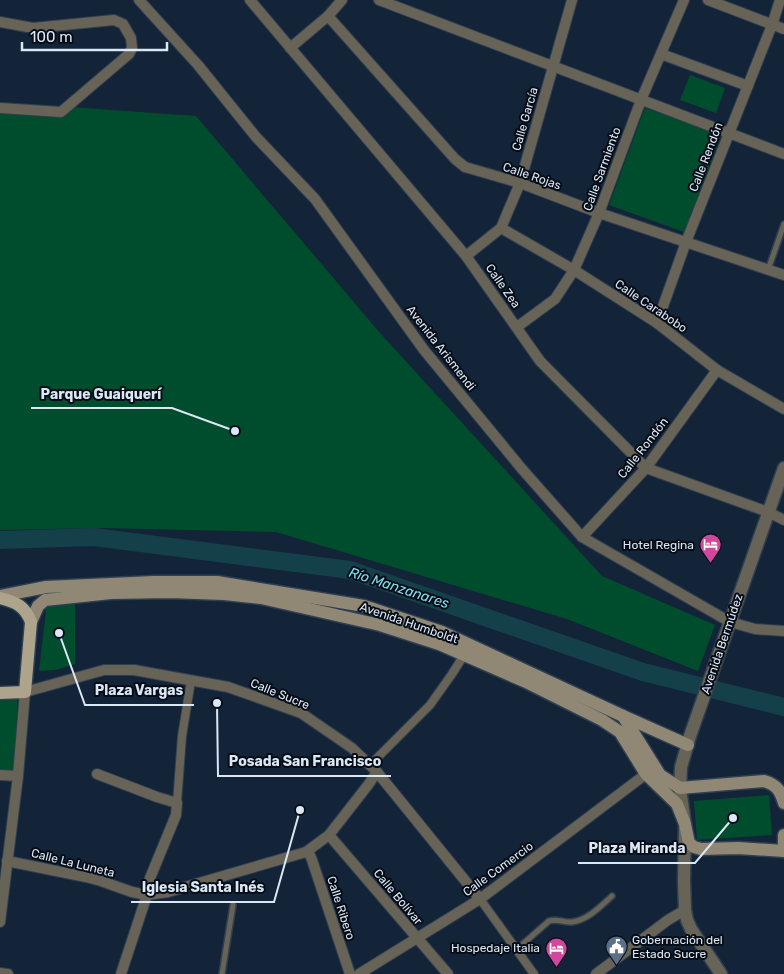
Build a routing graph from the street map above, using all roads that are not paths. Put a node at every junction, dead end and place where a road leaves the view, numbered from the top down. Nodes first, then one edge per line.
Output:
1 (139, 0) edge
2 (250, 0) edge
3 (342, 0) edge
4 (379, 0) edge
5 (572, 0) edge
6 (684, 0) edge
7 (708, 0) edge
8 (780, 0) edge
9 (328, 16) junction
10 (0, 22) edge
11 (772, 25) junction
12 (784, 29) edge
13 (290, 48) junction
14 (661, 54) junction
15 (552, 66) junction
16 (748, 86) junction
17 (641, 100) junction
18 (0, 108) edge
19 (729, 133) junction
20 (784, 154) edge
21 (520, 183) junction
22 (599, 213) junction
23 (784, 224) edge
24 (501, 228) junction
25 (686, 242) junction
26 (466, 256) junction
27 (574, 270) junction
28 (768, 270) junction
29 (784, 275) edge
30 (657, 323) junction
31 (516, 327) junction
32 (717, 370) junction
33 (784, 408) edge
34 (646, 468) junction
35 (784, 468) edge
36 (768, 512) junction
37 (784, 520) edge
38 (582, 537) junction
39 (0, 597) edge
40 (31, 622) junction
41 (730, 622) junction
42 (784, 631) edge
43 (464, 655) junction
44 (191, 681) junction
45 (0, 692) edge
46 (25, 692) junction
47 (623, 716) junction
48 (689, 740) junction
49 (374, 769) junction
50 (97, 774) dead end
51 (646, 774) junction
52 (0, 775) edge
53 (18, 776) junction
54 (680, 788) junction
55 (177, 803) junction
56 (784, 803) edge
57 (685, 824) junction
58 (784, 830) edge
59 (328, 835) junction
60 (780, 843) edge
61 (306, 852) junction
62 (784, 857) edge
63 (7, 861) junction
64 (147, 895) junction
65 (612, 896) dead end
66 (480, 899) junction
67 (233, 905) dead end
68 (686, 910) junction
69 (0, 918) edge
70 (417, 938) junction
71 (516, 950) junction
72 (0, 973) edge
73 (8, 974) edge
74 (121, 974) edge
75 (222, 974) edge
76 (350, 974) edge
77 (359, 974) edge
78 (448, 974) edge
79 (534, 974) edge
80 (596, 974) edge
81 (721, 974) edge

1 - 38 street, Avenida Arismendi
2 - 13 street, Calle Zea
3 - 9 street
4 - 15 street
5 - 15 street, Calle García
6 - 14 street, Calle Sarmiento
7 - 11 street
8 - 11 street, Calle Rendón
9 - 13 street
9 - 21 street, Calle Rojas
10 - 18 street
11 - 12 street
11 - 16 street, Calle Rendón
13 - 26 street, Calle Zea
14 - 16 street
14 - 17 street, Calle Sarmiento
15 - 17 street
15 - 21 street, Calle García
16 - 19 street, Calle Rendón
17 - 19 street
17 - 22 street, Calle Sarmiento
19 - 20 street
19 - 25 street, Calle Rendón
21 - 22 street, Calle Rojas
21 - 24 street, Calle García
22 - 25 street, Calle Rojas
22 - 27 street, Calle Sarmiento
23 - 28 lane
24 - 26 street, Calle García
24 - 27 street, Calle Carabobo
25 - 28 street, Calle Rojas
25 - 30 street, Calle Rendón
26 - 31 street, Calle Zea
27 - 30 street, Calle Carabobo
27 - 31 street, Calle Sarmiento
28 - 29 street, Calle Rojas
30 - 32 street, Calle Carabobo
31 - 34 street, Calle Zea
32 - 33 street, Calle Carabobo
32 - 34 street, Calle Rondón
34 - 36 street, Calle Zea
34 - 38 street, Calle Rondón
35 - 36 street, Avenida Bermúdez
36 - 37 street, Calle Zea
36 - 41 street, Avenida Bermúdez
38 - 41 street, Avenida Arismendi
39 - 40 main road
39 - 47 main road, Avenida Humboldt
40 - 43 main road, Avenida Humboldt
40 - 46 main road
41 - 42 street, Avenida Arismendi
41 - 48 street, Avenida Bermúdez
43 - 49 street
43 - 51 main road, Avenida Humboldt
44 - 46 street, Calle Sucre
44 - 49 street, Calle Sucre
44 - 55 street
45 - 46 main road
46 - 53 street
47 - 48 main road, Avenida Humboldt
47 - 54 main road
48 - 54 street, Avenida Bermúdez
49 - 59 street
49 - 66 street, Calle Sucre
50 - 55 street
51 - 57 main road, Avenida Humboldt
51 - 66 street, Calle Comercio
52 - 53 street
53 - 63 street
54 - 56 main road
54 - 57 street, Avenida Bermúdez
55 - 64 street
57 - 60 main road, Avenida Humboldt
57 - 68 street, Avenida Bermúdez
58 - 60 lane
59 - 61 street
59 - 70 street, Calle Bolívar
60 - 62 street
61 - 64 street, Calle La Luneta
61 - 76 street, Calle Ribero
63 - 64 street, Calle La Luneta
63 - 69 street
64 - 74 street
65 - 71 lane
66 - 70 street, Calle Comercio
66 - 71 street, Calle Sucre
67 - 75 lane
68 - 80 street
68 - 81 street, Avenida Bermúdez
70 - 77 street, Calle Comercio
70 - 78 street, Calle Bolívar
71 - 79 street, Calle Sucre
72 - 73 street

